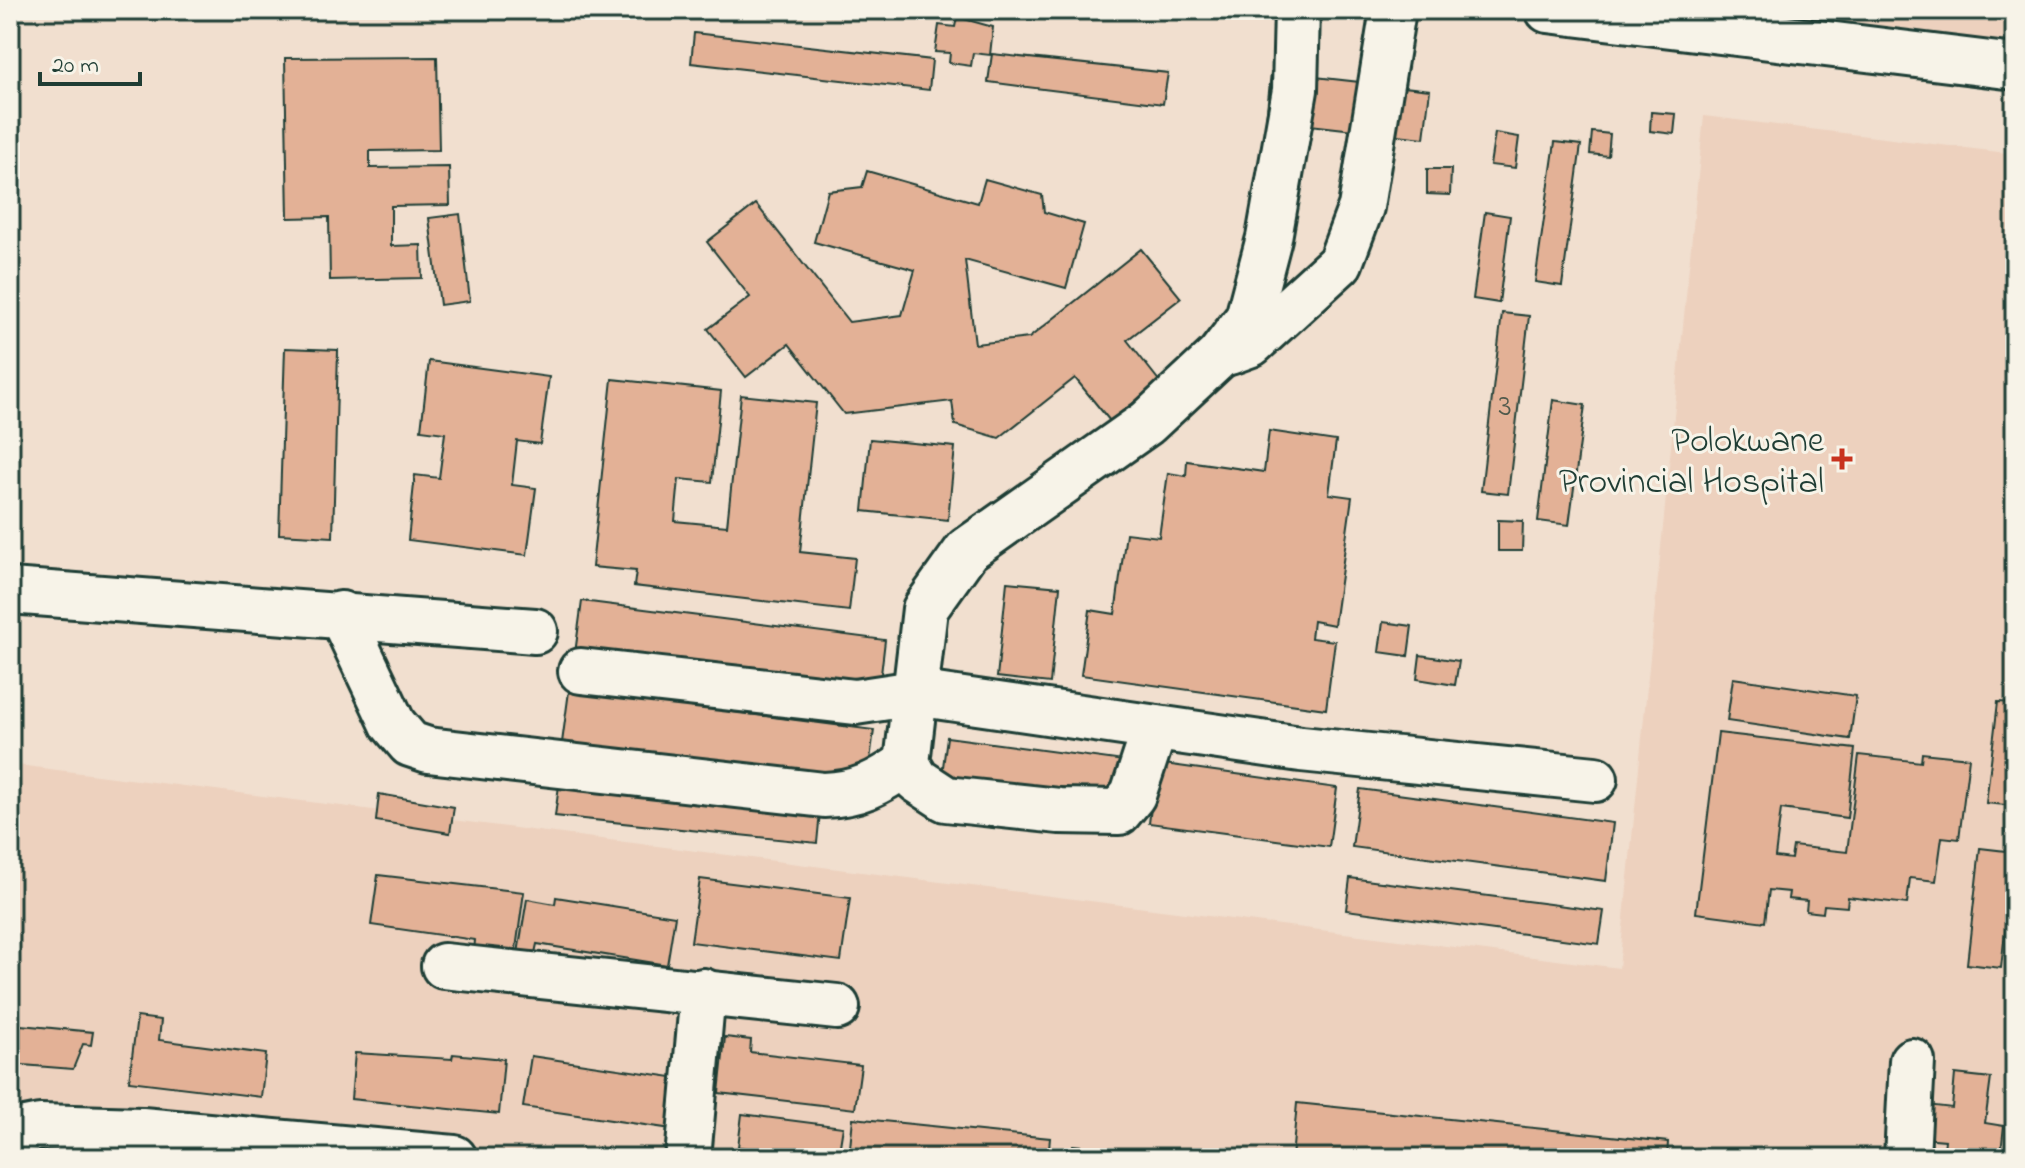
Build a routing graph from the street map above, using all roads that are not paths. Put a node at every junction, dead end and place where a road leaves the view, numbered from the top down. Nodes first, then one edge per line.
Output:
1 (1297, 10) edge
2 (1393, 10) edge
3 (1548, 10) edge
4 (2015, 67) edge
5 (1219, 356) junction
6 (10, 591) edge
7 (341, 614) junction
8 (535, 631) dead end
9 (581, 671) dead end
10 (915, 693) junction
11 (1155, 728) junction
12 (907, 763) junction
13 (1595, 779) dead end
14 (444, 966) dead end
15 (703, 991) junction
16 (837, 1007) dead end
17 (1912, 1061) dead end
18 (10, 1133) edge
19 (454, 1158) edge
20 (688, 1158) edge
21 (1907, 1158) edge

1 - 5 street
2 - 5 street
3 - 4 street
5 - 10 street
6 - 7 street
7 - 8 street
7 - 12 street
9 - 10 street
10 - 11 street
10 - 12 street
11 - 12 street
11 - 13 street
14 - 15 street
15 - 16 street
15 - 20 street
17 - 21 street
18 - 19 street

